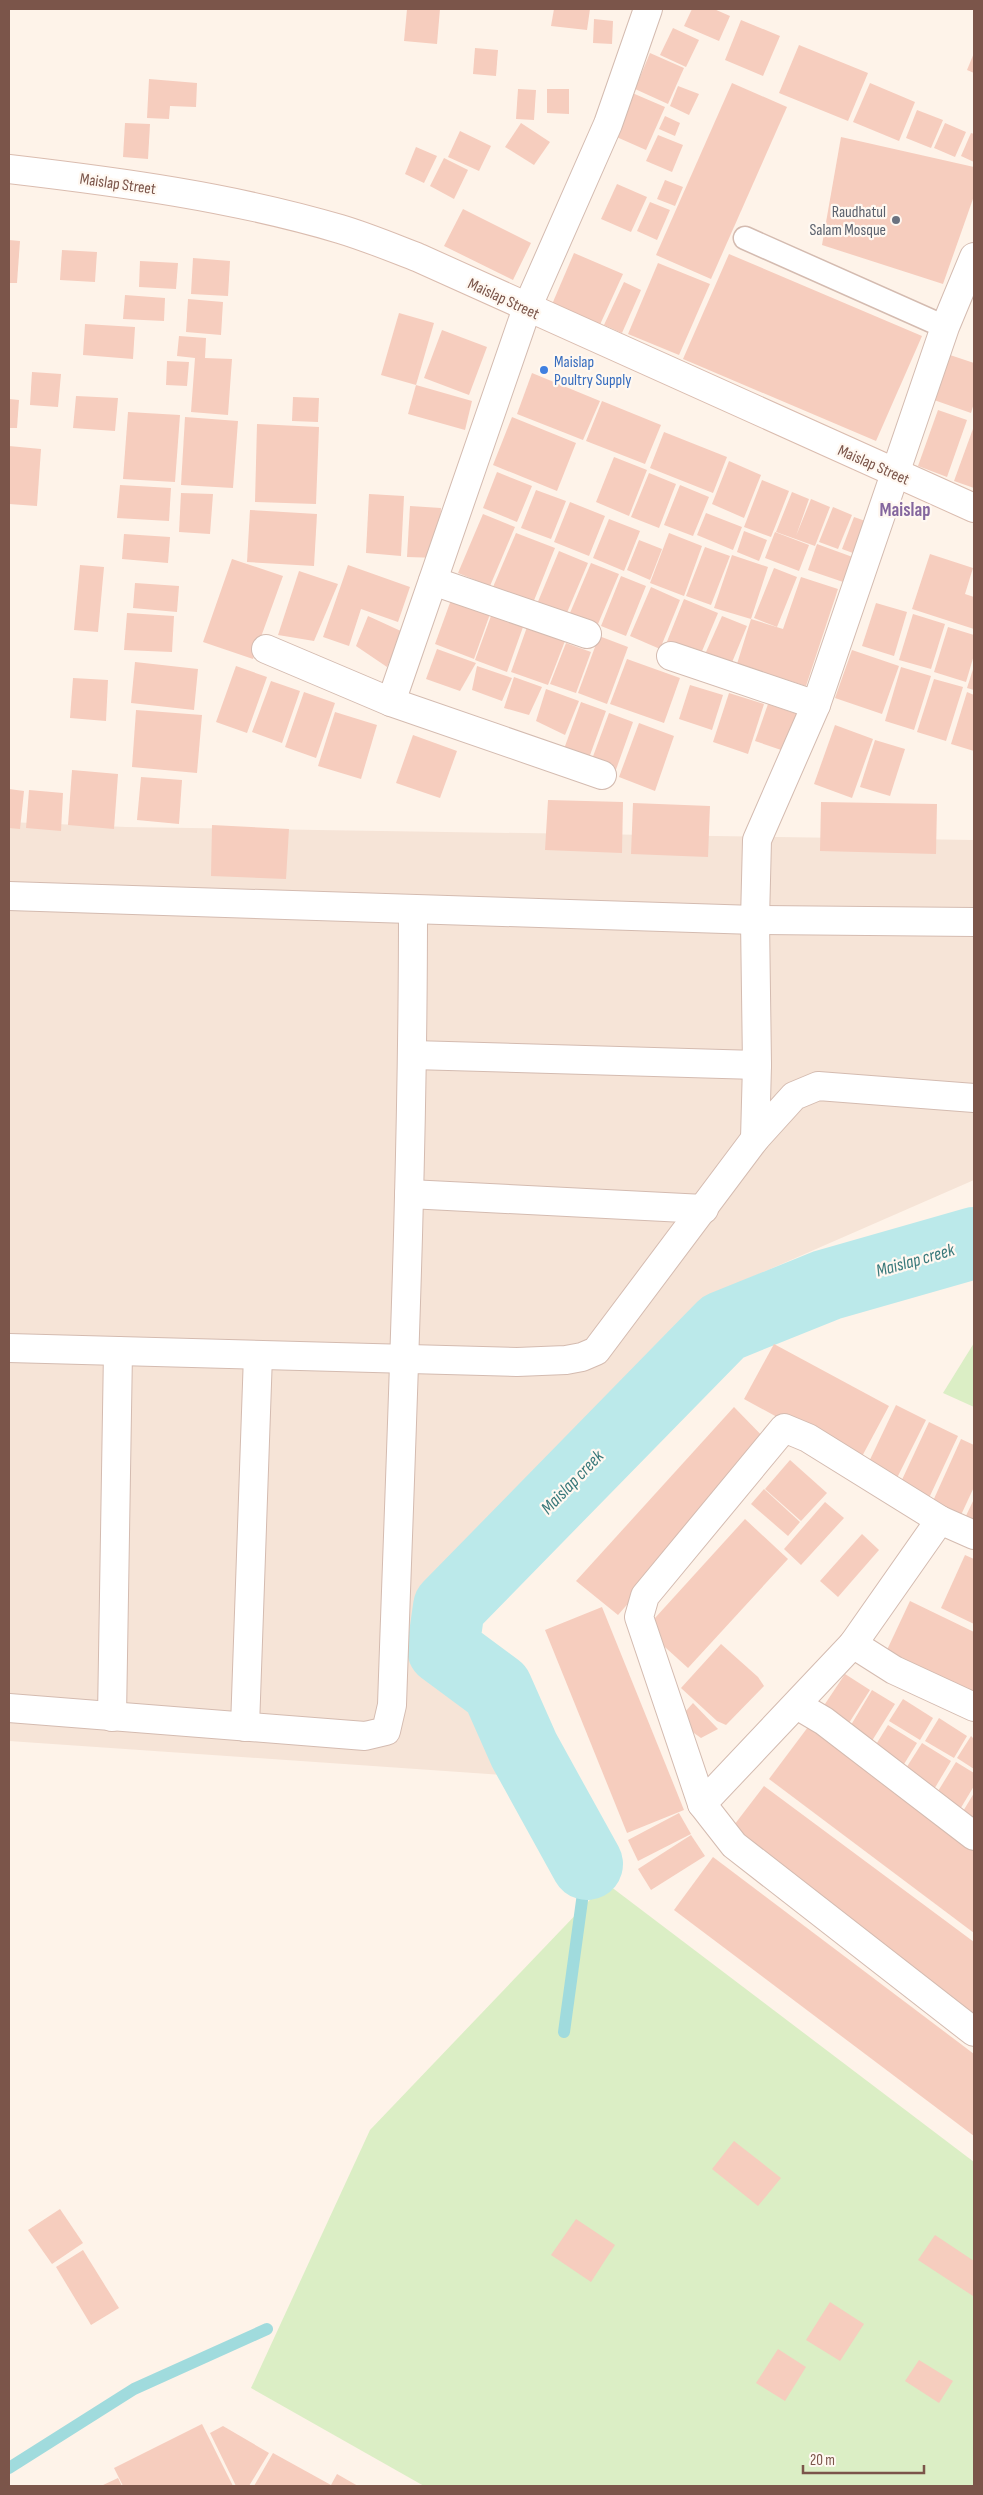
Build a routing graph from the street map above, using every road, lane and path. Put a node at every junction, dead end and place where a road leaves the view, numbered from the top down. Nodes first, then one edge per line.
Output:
1 (648, 9) edge
2 (9, 169) edge
3 (745, 238) dead end
4 (974, 256) edge
5 (526, 308) junction
6 (945, 327) junction
7 (895, 474) junction
8 (974, 508) edge
9 (433, 581) junction
10 (587, 634) dead end
11 (266, 649) dead end
12 (671, 656) dead end
13 (391, 702) junction
14 (816, 705) junction
15 (602, 775) dead end
16 (9, 896) edge
17 (413, 910) junction
18 (755, 920) junction
19 (974, 922) edge
20 (413, 1054) junction
21 (757, 1065) junction
22 (974, 1098) edge
23 (755, 1140) junction
24 (408, 1194) junction
25 (704, 1209) junction
26 (9, 1348) edge
27 (118, 1351) junction
28 (258, 1355) junction
29 (404, 1359) junction
30 (940, 1520) junction
31 (974, 1535) edge
32 (853, 1644) junction
33 (797, 1705) junction
34 (974, 1707) edge
35 (9, 1708) edge
36 (112, 1717) junction
37 (245, 1727) junction
38 (702, 1804) junction
39 (974, 1836) edge
40 (974, 2032) edge

1 - 5 street
2 - 5 street, Maislap Street
3 - 6 lane
4 - 6 street
5 - 7 street, Maislap Street
5 - 9 street
6 - 7 street
7 - 8 street, Maislap Street
7 - 14 street
9 - 10 street
9 - 13 street
11 - 13 street
12 - 14 street
13 - 15 street
14 - 18 street
16 - 17 street
17 - 18 street
17 - 20 street
18 - 19 street
18 - 21 street
20 - 21 street
20 - 24 street
21 - 23 street
22 - 23 street
23 - 25 street
24 - 25 street
24 - 29 street
25 - 29 street
26 - 27 street
27 - 28 street
27 - 36 street
28 - 29 street
28 - 37 street
29 - 37 street
30 - 31 street
30 - 32 street
30 - 38 street
32 - 33 street
32 - 34 street
33 - 38 street
33 - 39 street
35 - 36 street
36 - 37 street
38 - 40 street

